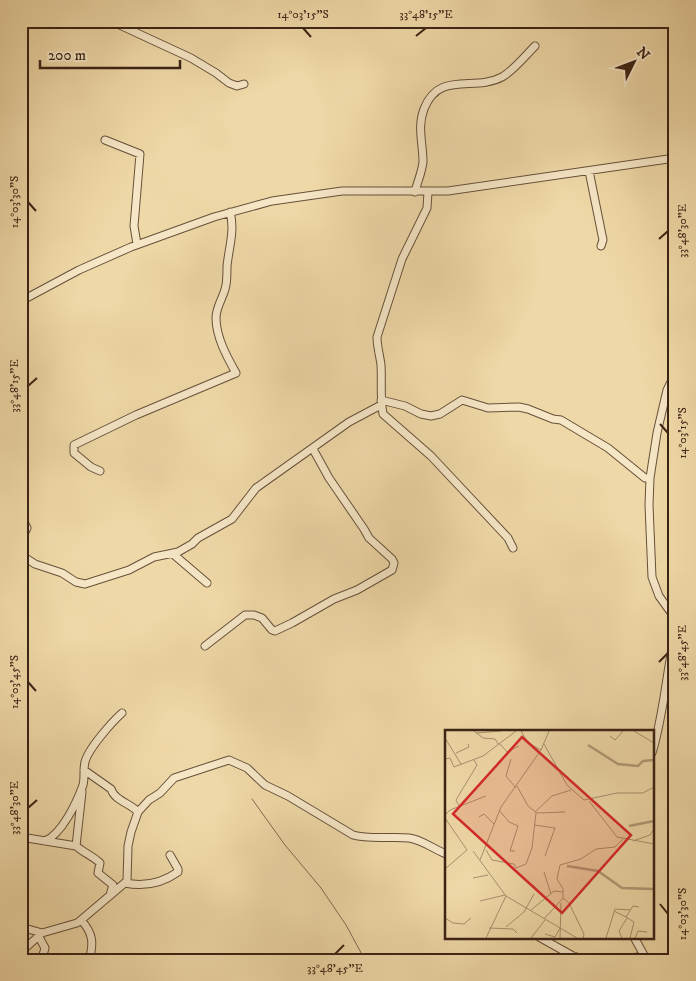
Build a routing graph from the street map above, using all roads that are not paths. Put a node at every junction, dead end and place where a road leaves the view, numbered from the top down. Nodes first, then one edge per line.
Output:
1 (111, 21) edge
2 (535, 46) dead end
3 (244, 84) dead end
4 (105, 140) dead end
5 (675, 158) edge
6 (589, 171) junction
7 (415, 192) junction
8 (428, 192) junction
9 (230, 212) junction
10 (137, 244) junction
11 (601, 246) dead end
12 (21, 301) edge
13 (675, 374) edge
14 (381, 403) junction
15 (313, 449) junction
16 (100, 471) dead end
17 (650, 478) junction
18 (21, 516) edge
19 (21, 540) edge
20 (513, 548) dead end
21 (173, 554) junction
22 (21, 555) edge
23 (207, 583) dead end
24 (675, 619) edge
25 (675, 634) edge
26 (205, 646) dead end
27 (122, 713) dead end
28 (654, 745) edge
29 (84, 770) junction
30 (84, 783) junction
31 (138, 812) junction
32 (21, 837) edge
33 (45, 841) junction
34 (76, 846) junction
35 (445, 853) edge
36 (170, 855) dead end
37 (125, 883) junction
38 (110, 896) junction
39 (81, 920) junction
40 (21, 927) edge
41 (41, 935) junction
42 (541, 938) edge
43 (635, 938) edge
44 (21, 952) edge
45 (645, 958) edge
46 (44, 960) edge
47 (89, 960) edge
48 (589, 960) edge
49 (619, 960) edge

1 - 3 street
2 - 7 street
4 - 10 street
5 - 6 street
6 - 8 street
6 - 11 street
7 - 8 street
7 - 9 street
8 - 14 street
9 - 10 street
9 - 16 street
10 - 12 street
13 - 17 street
14 - 15 street
14 - 17 street
14 - 20 street
15 - 21 street
15 - 26 street
17 - 24 street
18 - 19 street
21 - 22 street
21 - 23 street
25 - 28 street
27 - 29 street
29 - 30 street
29 - 31 street
30 - 33 street
30 - 34 street
31 - 35 street
31 - 37 street
32 - 33 street
33 - 34 street
34 - 38 street
36 - 37 street
37 - 38 street
38 - 39 street
39 - 41 street
39 - 47 street
40 - 41 street
41 - 44 street
41 - 46 street
42 - 48 street
43 - 45 street
45 - 49 street

